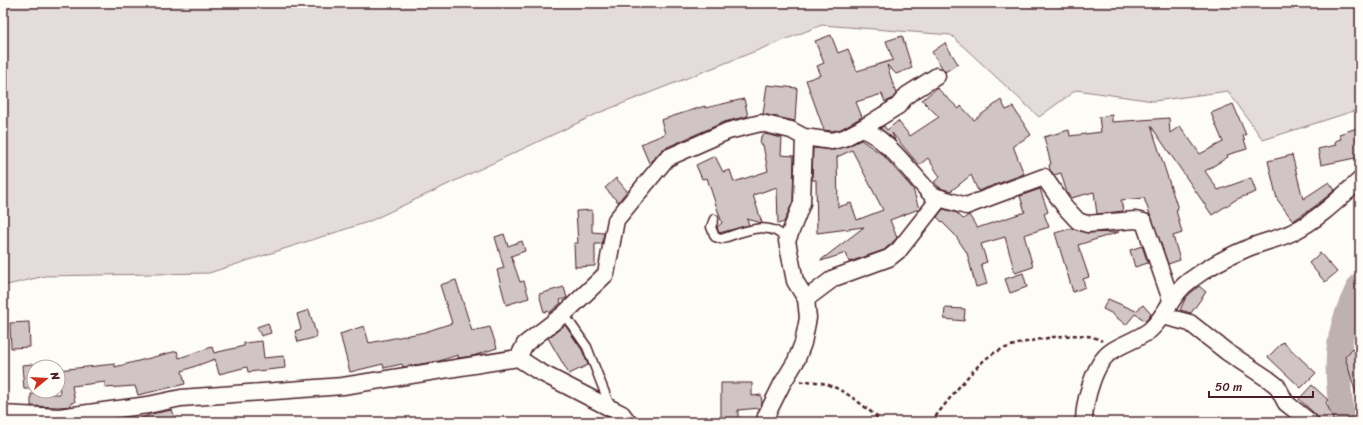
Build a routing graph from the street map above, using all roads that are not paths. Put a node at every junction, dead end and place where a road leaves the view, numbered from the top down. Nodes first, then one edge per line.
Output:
1 (937, 76) dead end
2 (861, 129) junction
3 (804, 137) junction
4 (1360, 180) edge
5 (940, 198) junction
6 (714, 219) dead end
7 (788, 241) junction
8 (806, 299) junction
9 (1171, 300) junction
10 (564, 314) junction
11 (1163, 316) junction
12 (518, 358) junction
13 (610, 408) junction
14 (3, 414) edge
15 (628, 422) edge
16 (765, 422) edge
17 (1084, 422) edge
18 (1310, 422) edge

1 - 2 street
2 - 3 street
2 - 5 street
3 - 7 street
3 - 10 street
4 - 9 street
5 - 8 street
5 - 9 street
6 - 7 lane
7 - 8 street
8 - 16 street
9 - 11 street
10 - 12 street
10 - 13 lane
11 - 17 street
11 - 18 street
12 - 13 street
12 - 14 street
13 - 15 street

